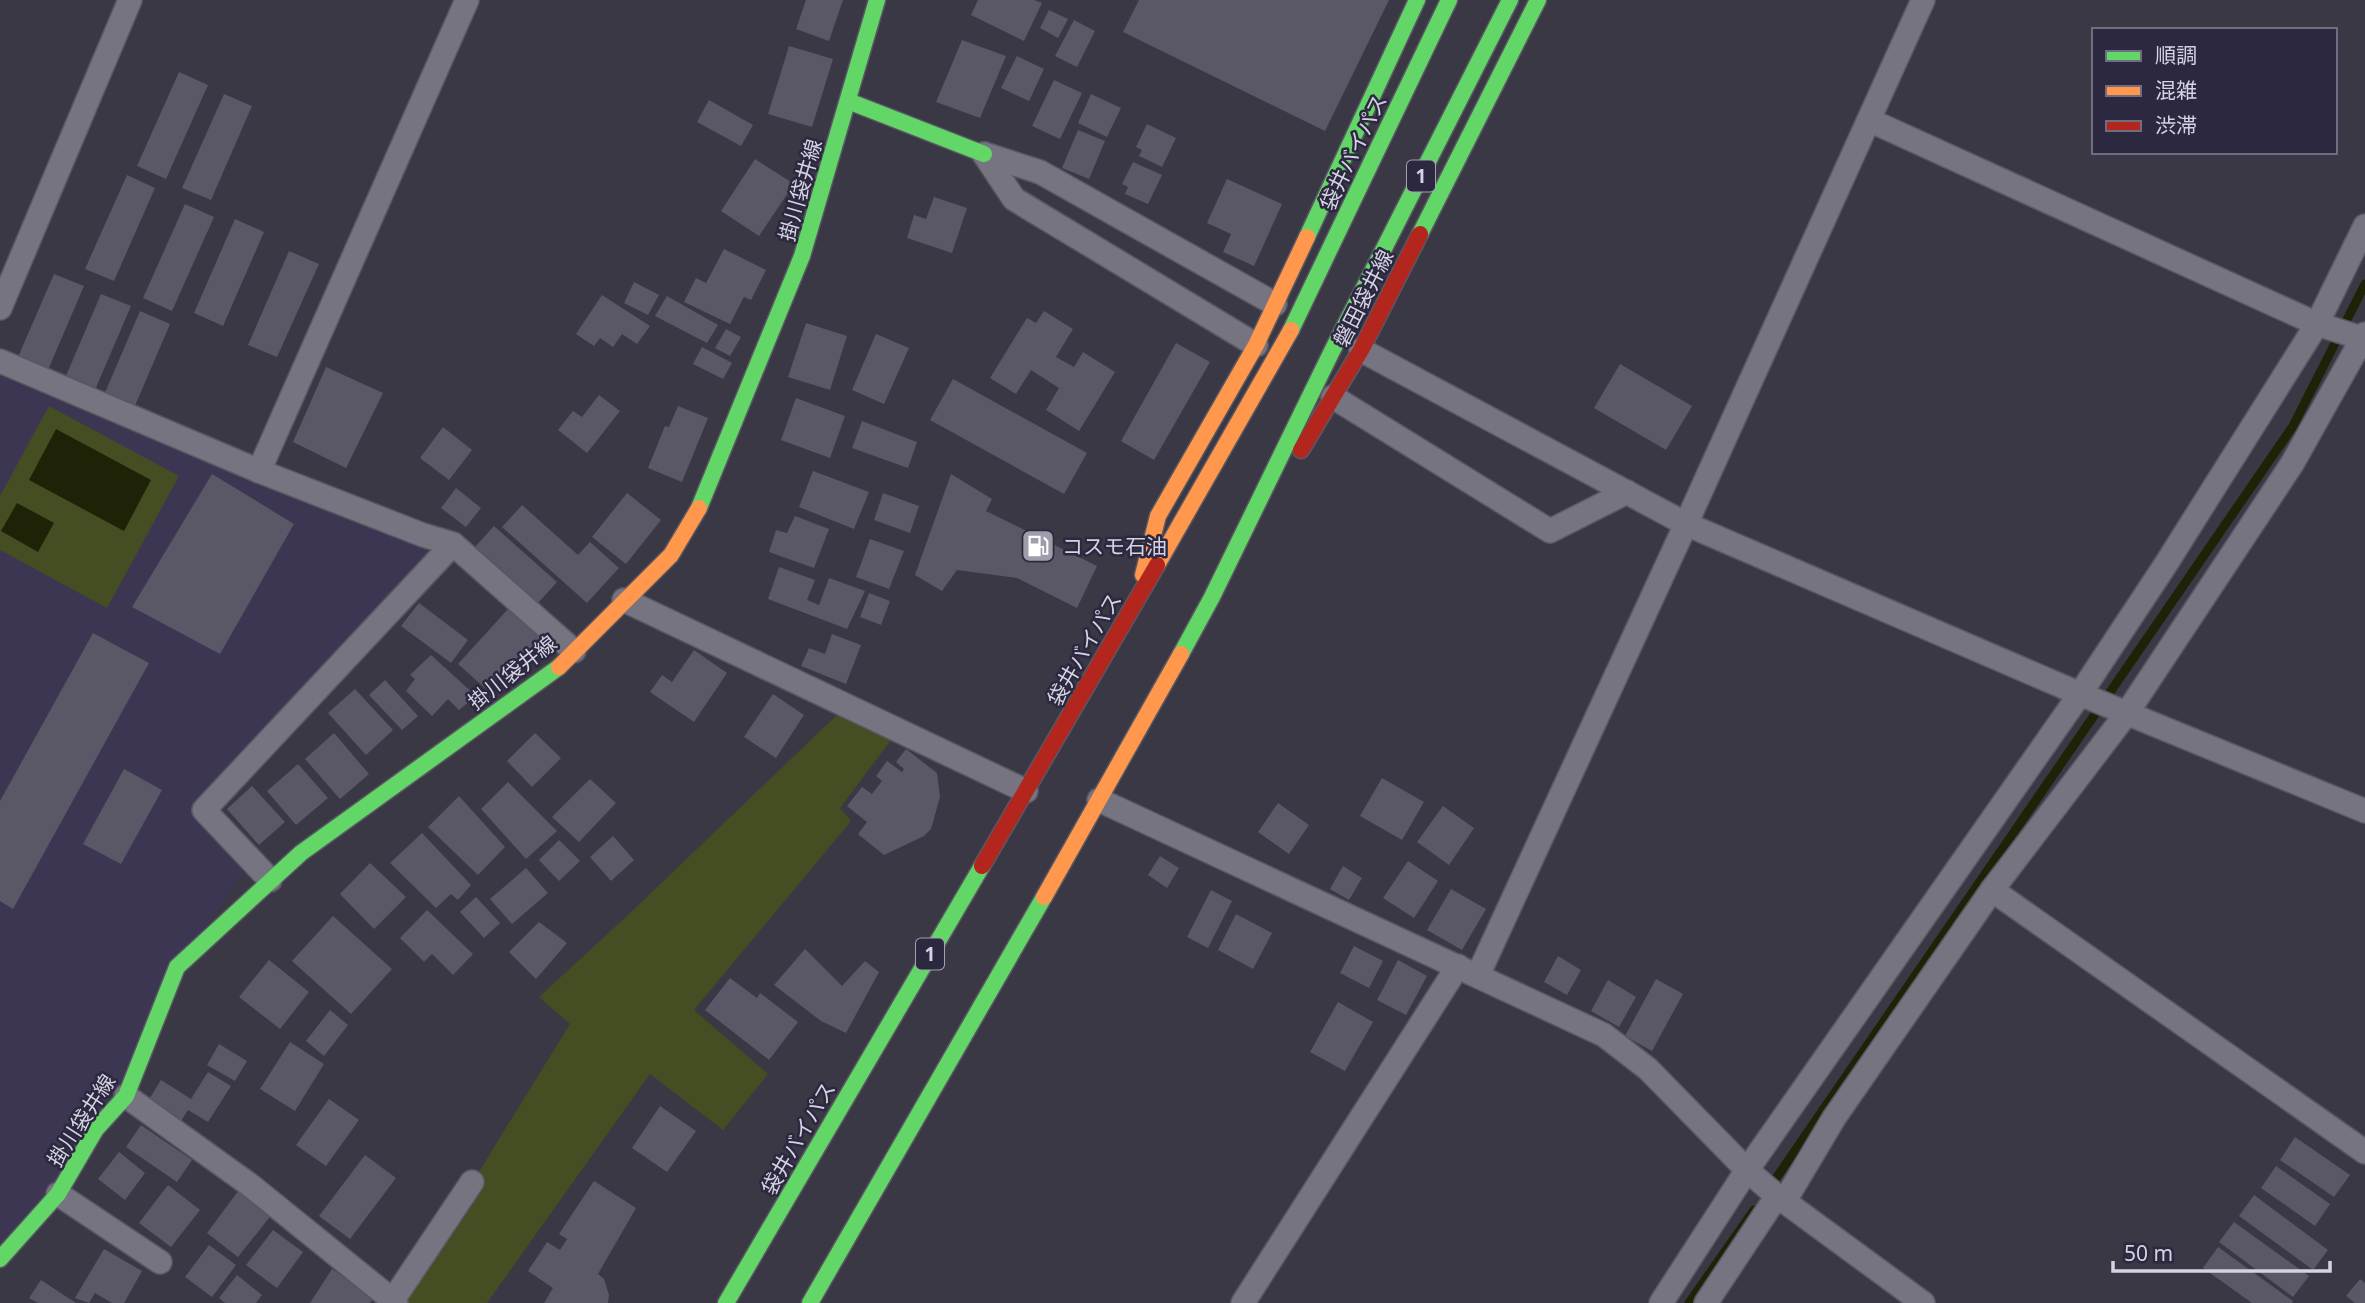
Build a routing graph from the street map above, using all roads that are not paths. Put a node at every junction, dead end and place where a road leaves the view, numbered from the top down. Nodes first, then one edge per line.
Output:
1 (130, 0) edge
2 (467, 0) edge
3 (877, 0) edge
4 (1417, 0) edge
5 (1450, 0) edge
6 (1510, 0) edge
7 (1538, 0) edge
8 (1923, 0) edge
9 (848, 101) junction
10 (1869, 120) junction
11 (984, 154) junction
12 (2365, 226) edge
13 (1275, 303) junction
14 (0, 308) edge
15 (2321, 325) junction
16 (2362, 337) edge
17 (1256, 345) junction
18 (1361, 350) junction
19 (0, 361) edge
20 (1333, 397) junction
21 (259, 471) junction
22 (1627, 492) junction
23 (1686, 524) junction
24 (453, 544) junction
25 (624, 600) junction
26 (1135, 604) junction
27 (1208, 604) junction
28 (574, 651) junction
29 (2087, 697) junction
30 (2123, 712) junction
31 (1026, 790) junction
32 (1099, 800) junction
33 (2365, 811) edge
34 (270, 880) junction
35 (1992, 890) junction
36 (1468, 971) junction
37 (126, 1096) junction
38 (2365, 1152) edge
39 (1747, 1170) junction
40 (472, 1182) dead end
41 (58, 1194) junction
42 (1780, 1199) junction
43 (2, 1253) edge
44 (160, 1262) dead end
45 (393, 1302) edge
46 (726, 1303) edge
47 (810, 1303) edge
48 (1242, 1303) edge
49 (1661, 1303) edge
50 (1706, 1303) edge
51 (1923, 1303) edge

1 - 14 street
2 - 21 street
3 - 9 main road, 掛川袋井線
4 - 13 main road
5 - 26 main road, 袋井バイパス / 1
6 - 27 main road, 1
7 - 18 main road, 磐田袋井線
8 - 10 street
9 - 11 main road
9 - 25 main road, 掛川袋井線
10 - 15 street
10 - 23 street
11 - 13 street
11 - 17 street
12 - 15 street
13 - 17 main road
15 - 16 street
15 - 29 street
16 - 30 street
17 - 26 main road
18 - 20 main road, 磐田袋井線
18 - 22 street
19 - 21 street
20 - 22 street
20 - 27 main road, 磐田袋井線
21 - 24 street
22 - 23 street
23 - 29 street
23 - 36 street
24 - 28 street
24 - 34 street
25 - 28 main road, 掛川袋井線
25 - 31 street
26 - 31 main road, 袋井バイパス / 1
27 - 32 main road, 1
28 - 34 main road, 掛川袋井線
29 - 30 street
29 - 39 street
30 - 33 street
30 - 35 street
31 - 46 main road, 袋井バイパス / 1
32 - 36 street
32 - 47 main road, 1
34 - 37 main road, 掛川袋井線
35 - 38 street
35 - 42 street
36 - 39 street
36 - 48 street
37 - 41 main road, 掛川袋井線
37 - 45 street
39 - 42 street
39 - 49 street
40 - 45 street
41 - 43 main road, 掛川袋井線
41 - 44 street
42 - 50 street
42 - 51 street

